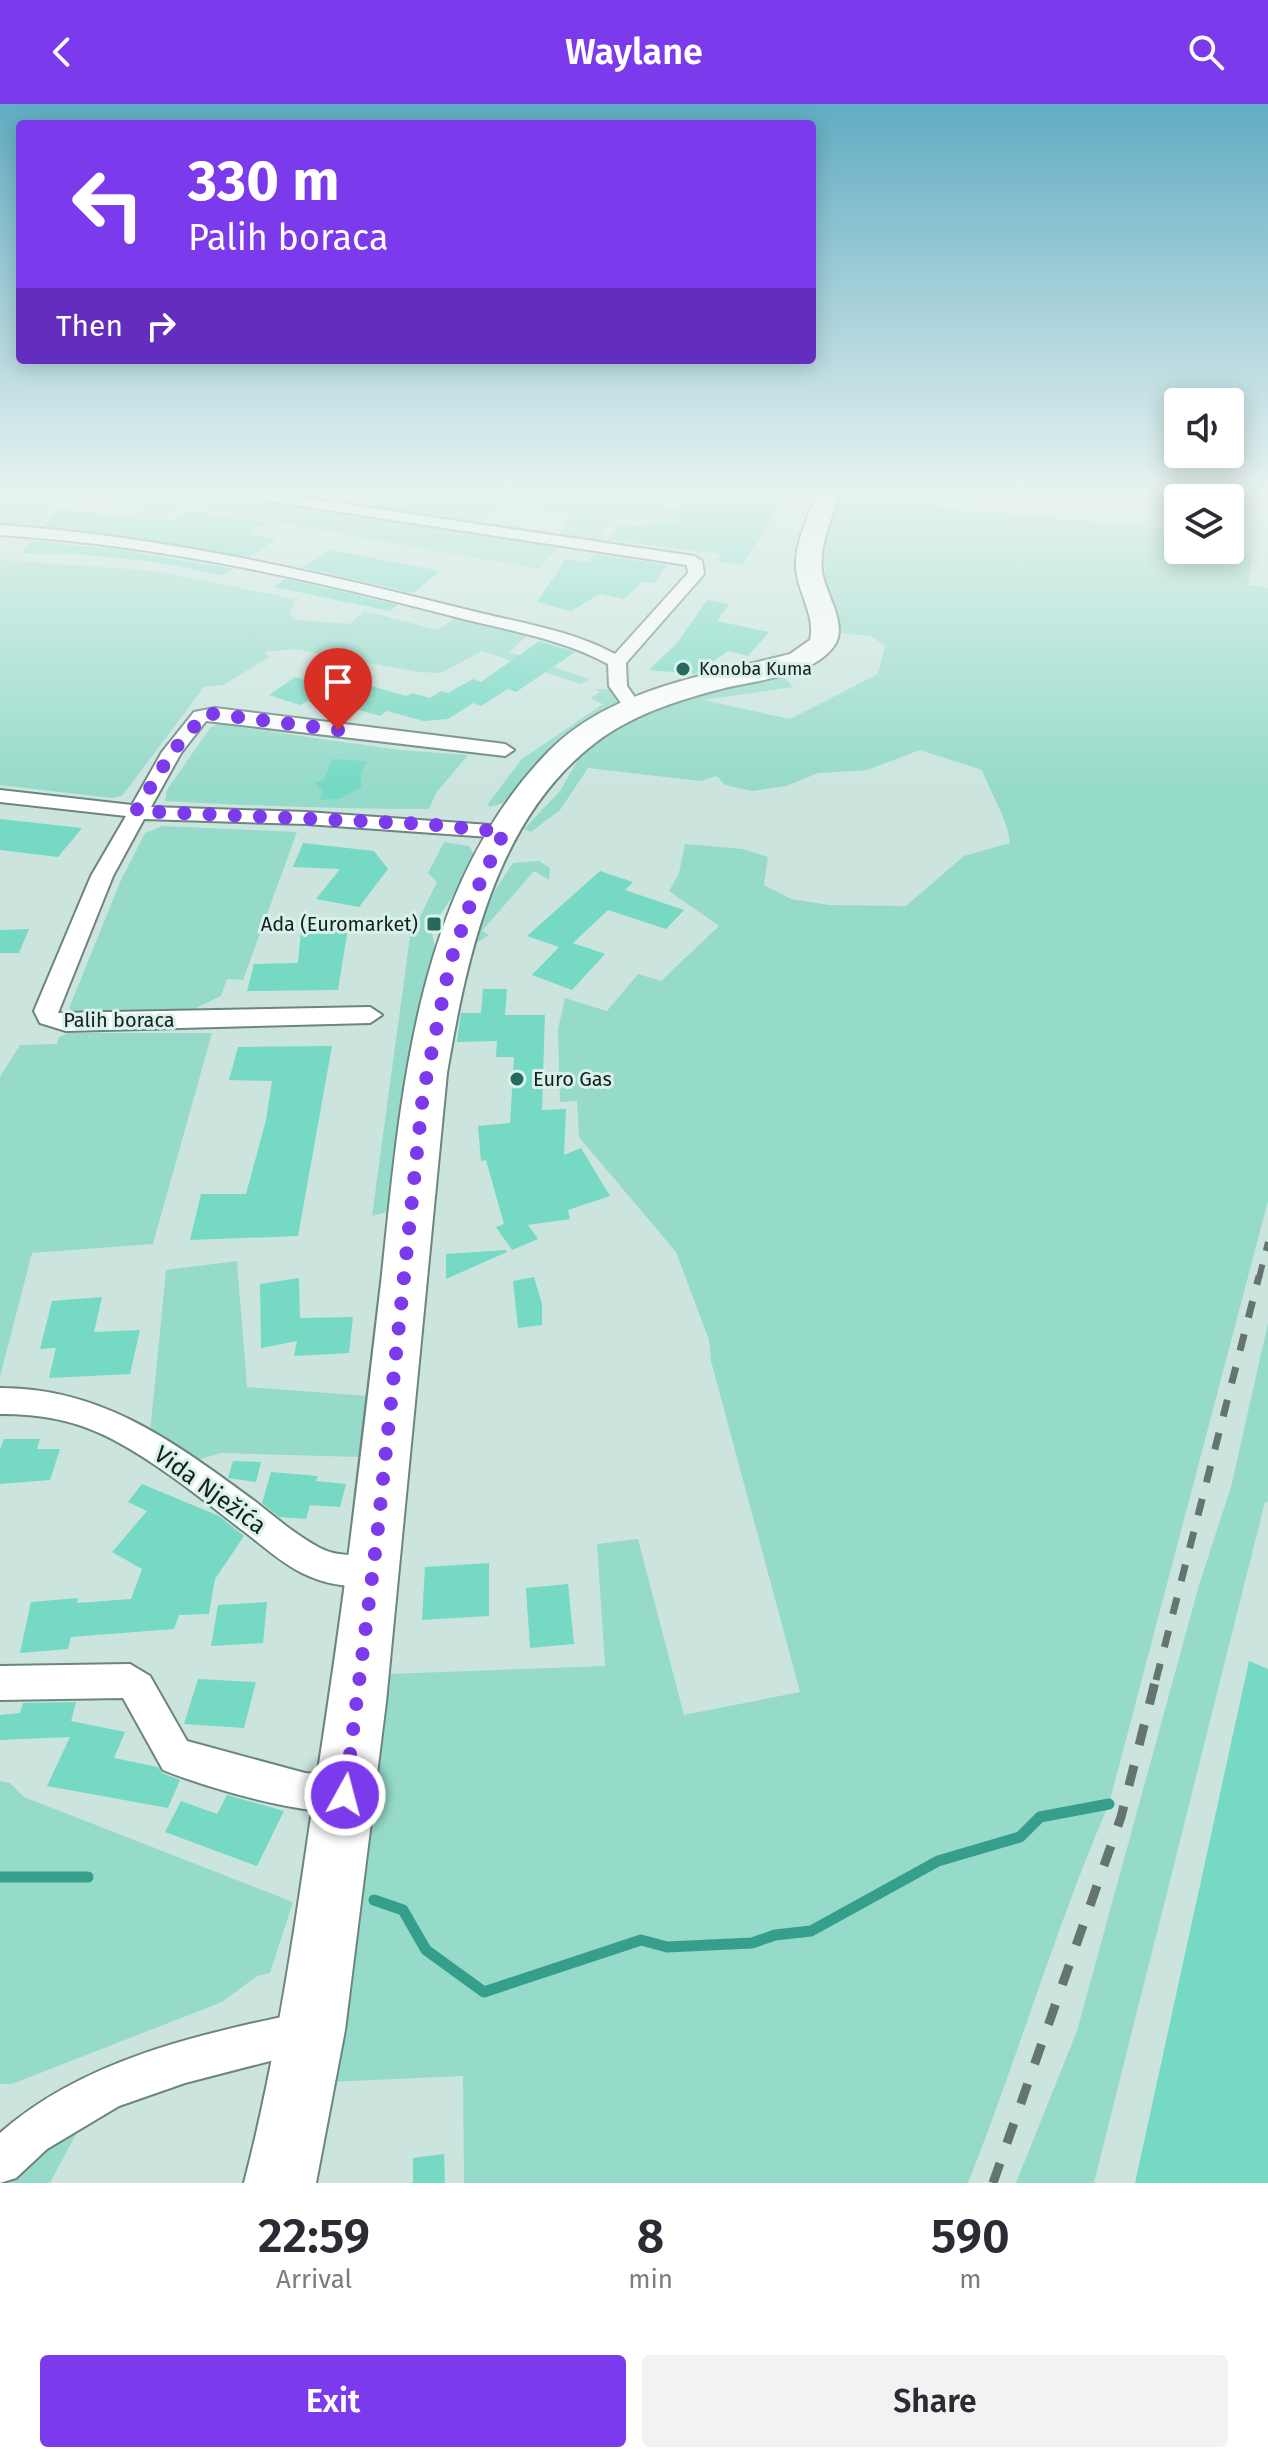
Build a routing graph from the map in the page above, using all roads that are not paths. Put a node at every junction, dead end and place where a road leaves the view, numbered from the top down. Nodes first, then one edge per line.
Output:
1 (372, 592) edge
2 (680, 592) edge
3 (817, 592) edge
4 (617, 662) junction
5 (634, 709) junction
6 (505, 750) dead end
7 (0, 796) edge
8 (136, 811) junction
9 (512, 820) junction
10 (370, 1015) dead end
11 (0, 1401) edge
12 (373, 1571) junction
13 (0, 1683) edge
14 (345, 1795) junction
15 (312, 2032) junction
16 (0, 2162) edge
17 (280, 2183) edge

1 - 4 street
2 - 4 street
3 - 5 main road
4 - 5 street
5 - 9 main road
6 - 8 street, Palih boraca
7 - 8 street
8 - 9 street
8 - 10 street, Palih boraca
9 - 12 main road
11 - 12 street, Vida Nježića
12 - 14 main road
13 - 14 street
14 - 15 main road
15 - 16 street
15 - 17 main road

